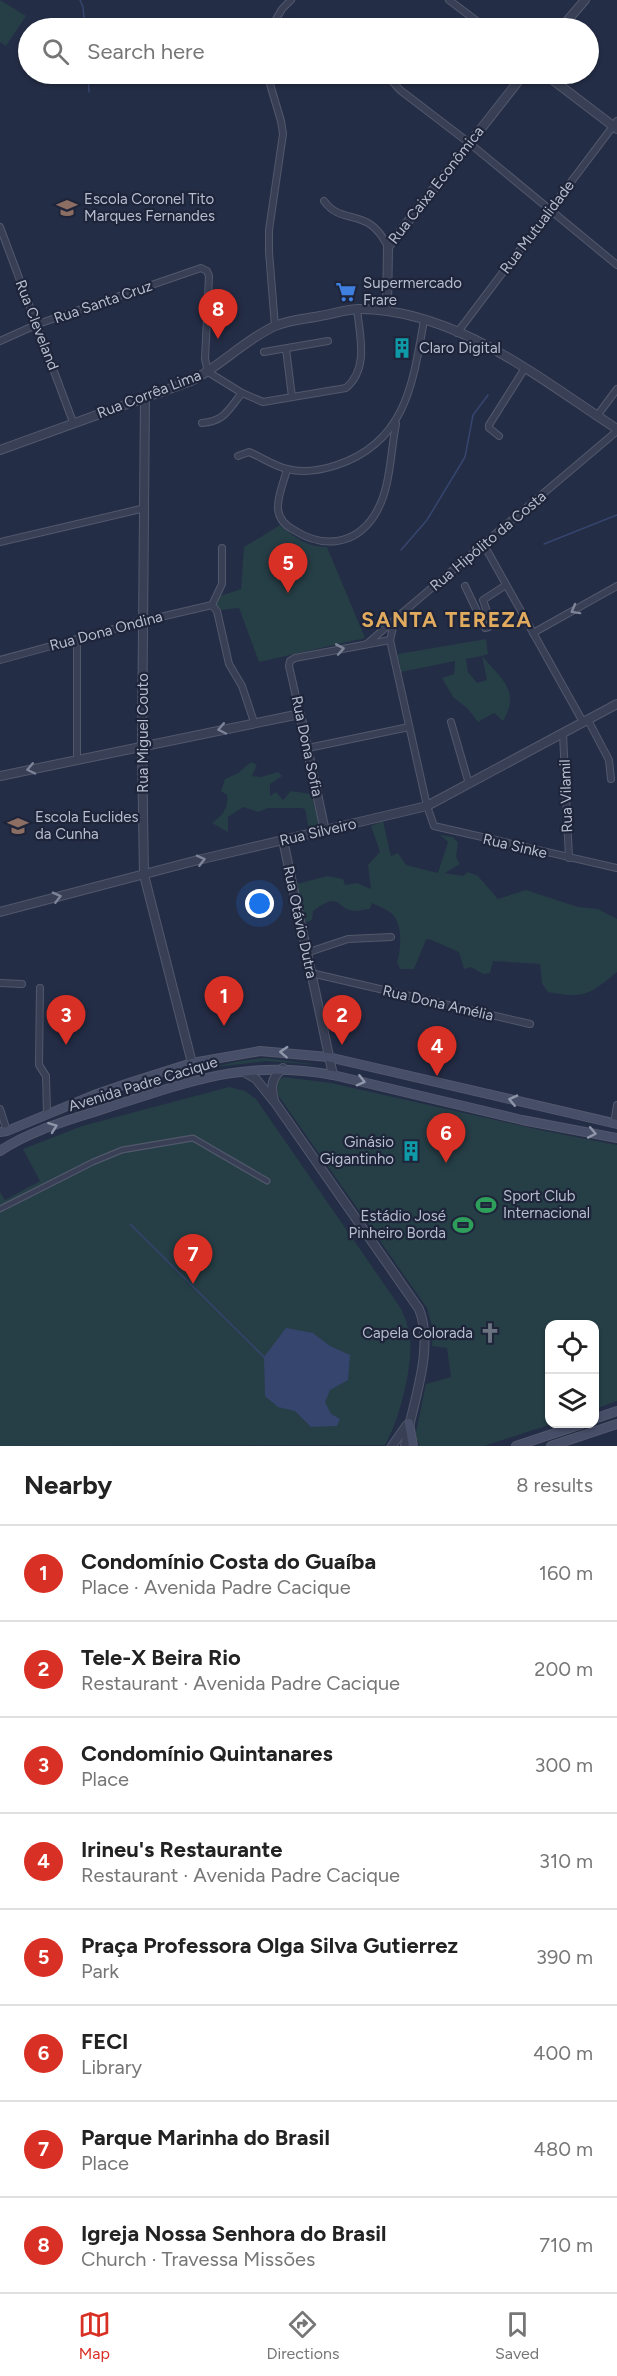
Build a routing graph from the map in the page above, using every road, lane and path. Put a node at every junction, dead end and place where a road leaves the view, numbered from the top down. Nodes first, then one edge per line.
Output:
1 (291, 0) edge
2 (448, 0) edge
3 (585, 0) edge
4 (277, 18) edge
5 (472, 18) edge
6 (570, 18) edge
7 (270, 84) edge
8 (394, 84) edge
9 (516, 84) edge
10 (559, 84) edge
11 (616, 126) edge
12 (468, 142) junction
13 (324, 201) dead end
14 (550, 209) junction
15 (0, 227) edge
16 (388, 247) junction
17 (617, 265) edge
18 (357, 309) junction
19 (387, 311) junction
20 (424, 320) junction
21 (38, 324) junction
22 (275, 327) junction
23 (457, 333) junction
24 (0, 340) edge
25 (328, 341) dead end
26 (286, 349) junction
27 (264, 352) dead end
28 (525, 368) junction
29 (208, 372) junction
30 (617, 389) edge
31 (242, 393) junction
32 (145, 396) junction
33 (292, 397) junction
34 (597, 416) junction
35 (397, 421) junction
36 (73, 422) junction
37 (202, 423) dead end
38 (617, 430) edge
39 (499, 436) dead end
40 (0, 450) edge
41 (238, 456) dead end
42 (287, 469) junction
43 (145, 507) junction
44 (0, 542) edge
45 (484, 545) junction
46 (222, 548) dead end
47 (506, 585) junction
48 (465, 586) dead end
49 (617, 586) edge
50 (212, 605) junction
51 (395, 619) junction
52 (143, 621) junction
53 (533, 633) junction
54 (77, 639) junction
55 (390, 640) junction
56 (367, 644) junction
57 (0, 660) edge
58 (617, 704) edge
59 (300, 714) junction
60 (586, 721) junction
61 (254, 722) junction
62 (451, 722) dead end
63 (408, 727) junction
64 (563, 734) junction
65 (142, 746) junction
66 (308, 748) junction
67 (77, 760) junction
68 (0, 776) edge
69 (612, 779) dead end
70 (469, 784) junction
71 (427, 806) junction
72 (325, 831) junction
73 (283, 840) junction
74 (568, 858) junction
75 (617, 870) edge
76 (144, 875) junction
77 (0, 912) edge
78 (391, 937) dead end
79 (306, 953) junction
80 (311, 973) junction
81 (0, 983) edge
82 (22, 984) dead end
83 (40, 988) dead end
84 (531, 1024) dead end
85 (328, 1057) junction
86 (192, 1063) junction
87 (283, 1068) junction
88 (236, 1071) junction
89 (333, 1075) junction
90 (276, 1104) junction
91 (617, 1105) edge
92 (0, 1109) edge
93 (47, 1114) junction
94 (616, 1124) edge
95 (2, 1133) edge
96 (617, 1138) edge
97 (0, 1151) edge
98 (267, 1181) dead end
99 (0, 1209) edge
100 (617, 1411) edge
101 (599, 1417) edge
102 (409, 1423) junction
103 (617, 1424) edge
104 (570, 1428) edge
105 (392, 1446) edge
106 (405, 1446) edge
107 (413, 1446) edge
108 (516, 1446) edge
109 (551, 1446) edge

1 - 4 street
2 - 5 street
3 - 6 street
7 - 22 street
8 - 12 street
9 - 12 street, Rua Caixa Econômica
10 - 11 street
11 - 14 street, Rua Mutualidade
12 - 14 street
12 - 16 street, Rua Caixa Econômica
13 - 16 street
14 - 17 street
14 - 23 street, Rua Mutualidade
15 - 21 street, Rua Cleveland
16 - 19 street, Rua Caixa Econômica
18 - 19 street, Rua Corrêa Lima
18 - 22 street, Rua Corrêa Lima
18 - 33 street
19 - 20 street, Rua Corrêa Lima
20 - 23 street, Rua Corrêa Lima
20 - 35 street
21 - 24 street, Rua Santa Cruz
21 - 29 street, Rua Santa Cruz
21 - 36 street, Rua Cleveland
22 - 29 street, Rua Corrêa Lima
23 - 28 street, Rua Corrêa Lima
25 - 26 street
26 - 27 street
26 - 33 street
28 - 34 street, Rua Corrêa Lima
28 - 39 street
29 - 31 street
29 - 32 street, Rua Corrêa Lima
30 - 34 street
31 - 33 street
31 - 37 street
32 - 36 street, Rua Corrêa Lima
32 - 43 street, Rua Miguel Couto
34 - 38 street, Rua Corrêa Lima
35 - 42 street
35 - 42 street
36 - 40 street, Rua Corrêa Lima
38 - 45 street, Rua Hipólito da Costa
41 - 42 street
43 - 44 street
43 - 52 street, Rua Miguel Couto
45 - 47 street
45 - 51 street, Rua Hipólito da Costa
46 - 50 street
47 - 48 street
47 - 53 street
49 -> 53 street
50 - 52 street, Rua Dona Ondina
50 - 61 street
51 - 55 street
51 - 56 street, Rua Hipólito da Costa
52 - 54 street, Rua Dona Ondina
52 - 65 street, Rua Miguel Couto
53 - 60 street
54 - 57 street, Rua Dona Ondina
54 - 67 street
55 - 56 street
55 - 63 street
59 -> 56 street, Rua Dona Sofia
58 - 60 street, Rua Silveiro
59 - 61 street
59 - 66 street, Rua Dona Sofia
60 - 64 street, Rua Silveiro
60 - 69 street
61 -> 65 street
62 - 70 street
63 - 66 street
63 - 71 street
64 - 70 street, Rua Silveiro
64 - 74 street, Rua Vilamil
65 - 67 street
65 - 76 street, Rua Miguel Couto
66 - 72 street, Rua Dona Sofia
67 -> 68 street
70 - 71 street, Rua Silveiro
71 - 72 street, Rua Silveiro
71 - 74 street, Rua Sinke
72 - 73 street, Rua Silveiro
76 -> 73 street, Rua Silveiro
73 - 79 street, Rua Otávio Dutra
74 - 75 street, Rua Sinke
77 -> 76 street, Rua Silveiro
76 - 86 street, Rua Miguel Couto
78 - 79 street
79 - 80 street, Rua Otávio Dutra
80 - 84 street, Rua Dona Amélia
80 - 85 street, Rua Otávio Dutra
81 - 82 street
83 - 93 street
85 -> 86 main road, Avenida Padre Cacique
85 - 89 street, Rua Otávio Dutra
94 -> 85 main road, Avenida Padre Cacique
86 - 93 main road, Avenida Padre Cacique
87 - 88 main road, Avenida Padre Cacique
87 - 89 main road, Avenida Padre Cacique
87 - 90 street
88 - 90 street
97 -> 88 main road, Avenida Padre Cacique
89 -> 96 main road, Avenida Padre Cacique
90 - 102 street
91 - 94 street
92 - 95 street
93 - 95 main road, Avenida Padre Cacique
98 - 99 street
100 - 101 main road
102 - 105 street
102 - 106 street
102 - 107 main road
103 - 109 main road
104 - 108 main road

